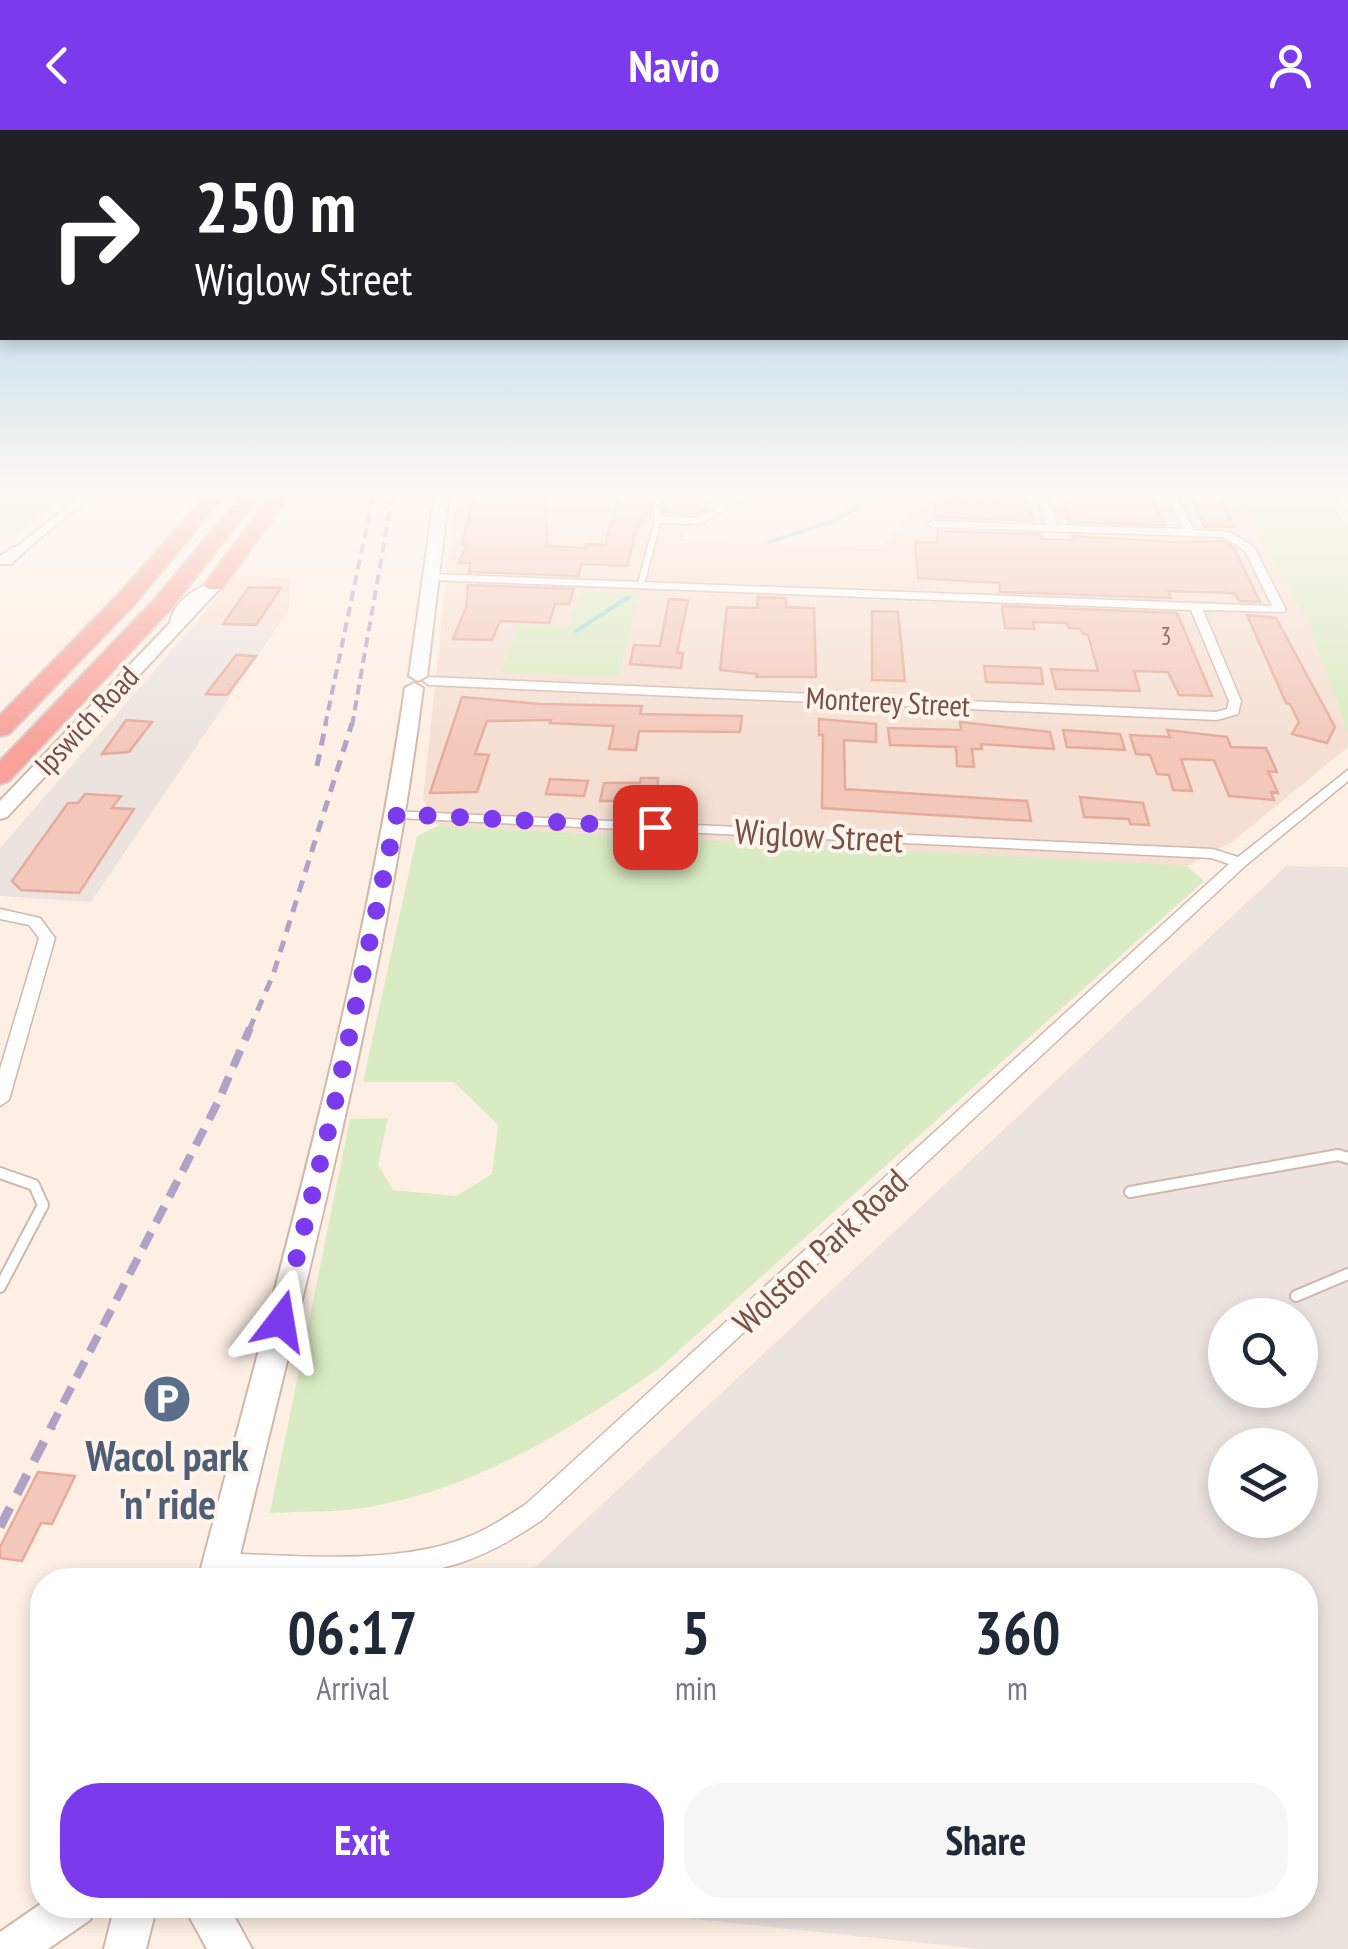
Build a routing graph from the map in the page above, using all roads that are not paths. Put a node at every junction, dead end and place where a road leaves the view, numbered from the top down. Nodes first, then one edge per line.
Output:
1 (143, 577) edge
2 (185, 577) edge
3 (221, 577) edge
4 (432, 577) joint
5 (643, 577) edge
6 (1262, 577) edge
7 (641, 584) junction
8 (215, 585) joint
9 (1195, 606) junction
10 (80, 648) junction
11 (420, 682) junction
12 (0, 708) edge
13 (0, 729) edge
14 (1348, 774) edge
15 (0, 776) edge
16 (0, 813) edge
17 (397, 814) junction
18 (1240, 863) junction
19 (0, 914) edge
20 (0, 1100) edge
21 (1348, 1158) edge
22 (0, 1173) edge
23 (1130, 1192) dead end
24 (1348, 1274) edge
25 (0, 1287) edge
26 (1296, 1296) dead end
27 (219, 1568) edge
28 (298, 1568) edge
29 (56, 1918) edge
30 (133, 1918) edge
31 (212, 1918) edge
32 (12, 1949) edge
33 (125, 1949) edge
34 (231, 1949) edge

1 - 10 highway
2 - 15 highway
3 - 8 highway
4 - 7 street
4 - 11 main road
5 - 7 lane
6 - 9 street
7 - 9 street
8 - 16 main road, Ipswich Road
9 - 11 street, Monterey Street
10 - 12 highway
10 - 13 highway
11 - 17 main road
14 - 18 street, Wolston Park Road
17 - 18 street, Wiglow Street
17 - 27 main road
18 - 28 street, Wolston Park Road
19 - 20 street
21 - 23 lane
22 - 25 lane
24 - 26 lane
29 - 32 main road
30 - 33 main road
31 - 34 main road

